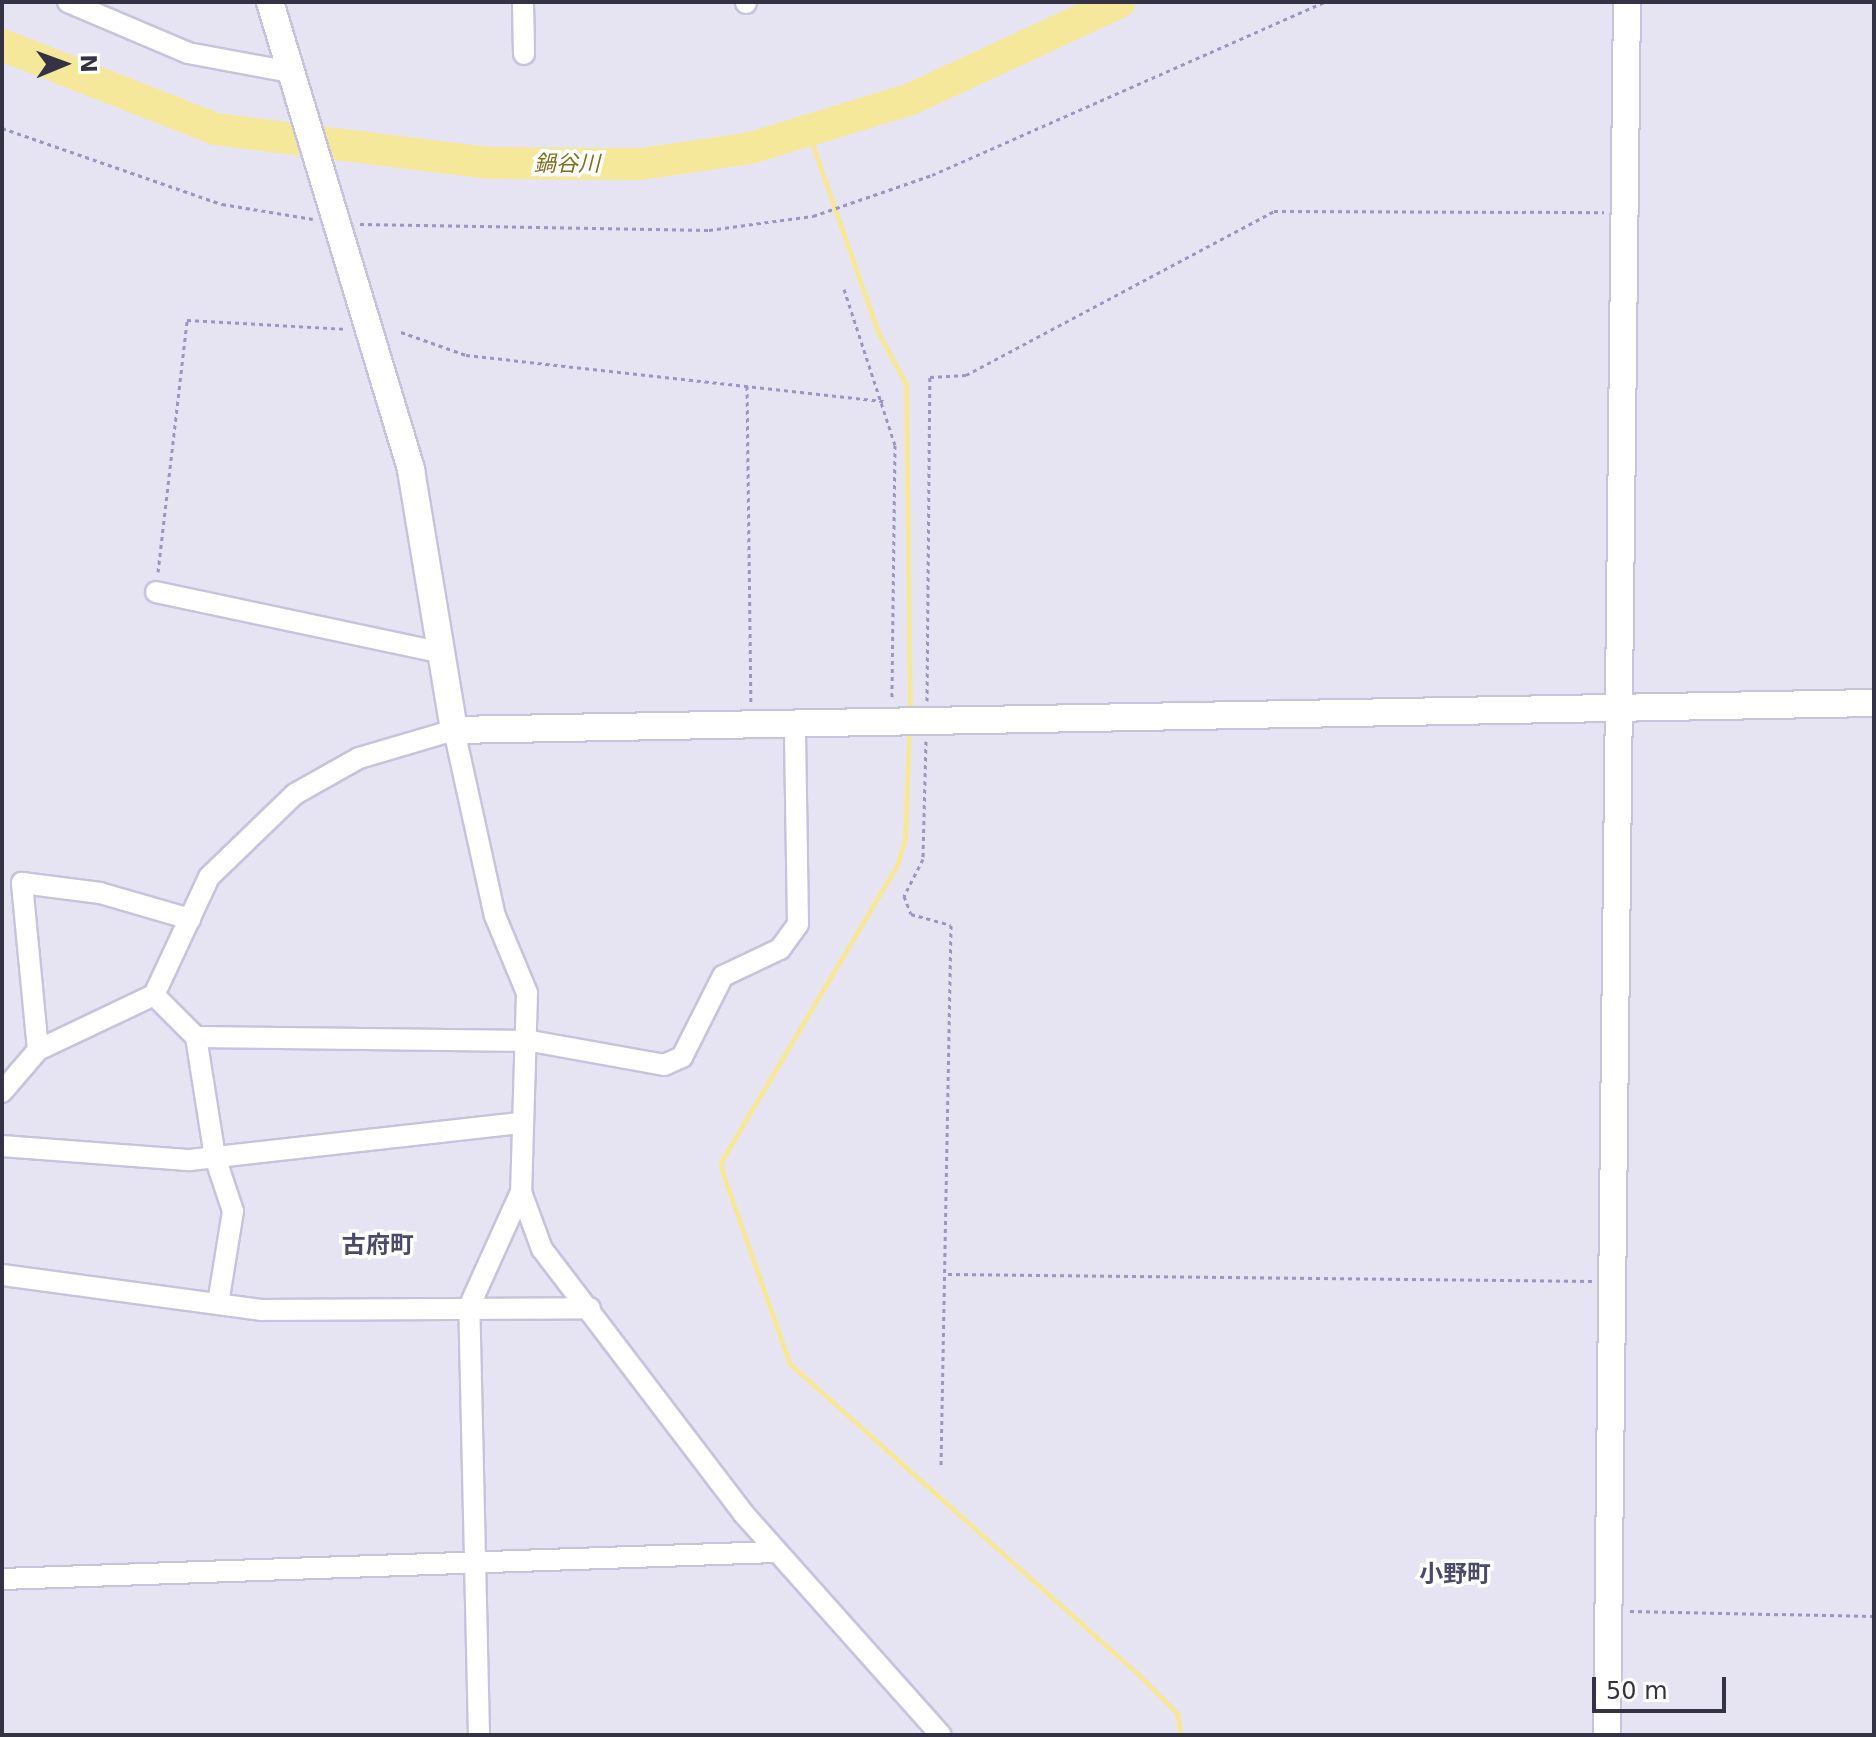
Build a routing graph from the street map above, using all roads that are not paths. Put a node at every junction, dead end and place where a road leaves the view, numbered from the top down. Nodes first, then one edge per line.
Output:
1 (68, 2) edge
2 (270, 2) edge
3 (523, 2) edge
4 (1627, 2) edge
5 (524, 54) dead end
6 (291, 72) junction
7 (156, 592) road end
8 (442, 653) junction
9 (1874, 703) edge
10 (1618, 708) junction
11 (795, 725) junction
12 (454, 730) junction
13 (190, 919) junction
14 (154, 995) junction
15 (196, 1037) junction
16 (531, 1041) junction
17 (38, 1050) junction
18 (2, 1092) edge
19 (520, 1123) junction
20 (2, 1146) edge
21 (215, 1157) junction
22 (521, 1192) junction
23 (2, 1275) edge
24 (218, 1304) junction
25 (469, 1307) junction
26 (590, 1308) junction
27 (776, 1552) junction
28 (474, 1562) junction
29 (2, 1579) edge
30 (935, 1733) edge
31 (479, 1735) edge
32 (1607, 1735) edge

1 - 6 street
2 - 6 street
3 - 5 street
4 - 10 street
6 - 8 street
7 - 8 street
8 - 12 street
9 - 10 street
10 - 11 street
10 - 32 street
11 - 12 street
11 - 16 street
12 - 13 street
12 - 16 street
13 - 14 street
13 - 17 street
14 - 15 street
14 - 17 street
15 - 16 street
15 - 21 street
16 - 19 street
17 - 18 street
19 - 21 street
19 - 22 street
20 - 21 street
21 - 24 street
22 - 25 street
22 - 26 street
23 - 24 street
24 - 25 street
25 - 26 street
25 - 28 street
26 - 27 street
27 - 28 street
27 - 30 street
28 - 29 street
28 - 31 street

